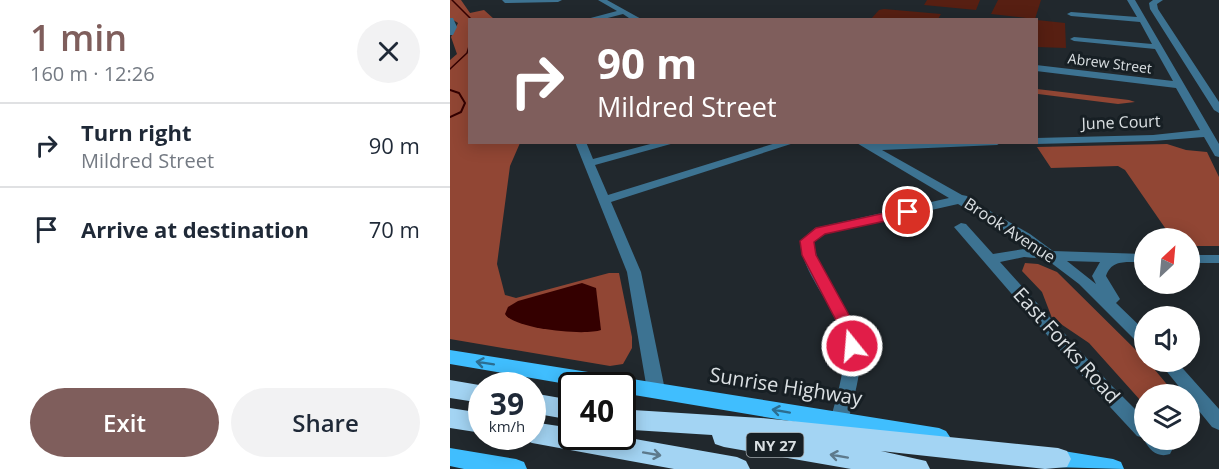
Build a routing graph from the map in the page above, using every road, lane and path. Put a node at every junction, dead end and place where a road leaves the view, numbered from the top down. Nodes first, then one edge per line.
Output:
1 (505, 0) edge
2 (558, 0) edge
3 (602, 0) edge
4 (1131, 0) edge
5 (1159, 0) edge
6 (623, 12) junction
7 (1071, 14) dead end
8 (596, 18) edge
9 (637, 18) edge
10 (450, 20) edge
11 (1142, 20) junction
12 (450, 33) edge
13 (1074, 39) dead end
14 (1157, 47) junction
15 (1038, 68) edge
16 (1179, 86) junction
17 (1219, 110) edge
18 (1207, 133) junction
19 (1038, 141) edge
20 (581, 144) edge
21 (665, 144) edge
22 (786, 144) edge
23 (908, 144) edge
24 (864, 145) edge
25 (1219, 154) edge
26 (590, 163) junction
27 (963, 199) junction
28 (605, 200) junction
29 (961, 227) dead end
30 (1051, 255) junction
31 (1114, 258) junction
32 (1134, 258) edge
33 (1200, 258) edge
34 (990, 259) junction
35 (1219, 259) edge
36 (1134, 326) edge
37 (1134, 328) edge
38 (450, 357) edge
39 (1176, 372) edge
40 (450, 389) edge
41 (656, 390) junction
42 (468, 392) edge
43 (450, 418) edge
44 (636, 420) edge
45 (636, 420) edge
46 (1134, 420) edge
47 (468, 421) edge
48 (839, 421) junction
49 (1219, 422) edge
50 (546, 435) edge
51 (450, 456) edge
52 (1059, 459) junction
53 (516, 469) edge
54 (737, 469) edge
55 (917, 469) edge
56 (1113, 469) edge

1 - 2 street
3 - 6 street
4 - 11 street
5 - 17 street
6 - 8 street
6 - 9 street
7 - 11 street
10 - 12 street
11 - 14 street
13 - 14 street
14 - 16 street
15 - 16 street, Abrew Street
16 - 18 street
18 - 19 street, June Court
18 - 25 street
20 - 26 street
21 - 26 street
22 - 28 street
23 - 24 street
24 - 27 street, Brook Avenue
26 - 28 street
27 - 30 street, Brook Avenue
27 - 48 street
28 - 41 street
29 - 34 street, East Forks Road
30 - 31 street
30 - 34 street
30 - 37 street, Brook Avenue
31 - 32 street
31 - 36 street
33 - 35 street
34 - 46 street, East Forks Road
41 -> 38 main road, Sunrise Highway
39 - 49 street
40 - 42 highway
48 -> 41 main road, Sunrise Highway
43 - 47 highway
44 - 52 highway
55 -> 45 highway, NY 27
48 - 52 main road, Sunrise Highway
50 -> 54 highway, NY 27
51 - 53 main road
52 - 56 main road, Sunrise Highway

